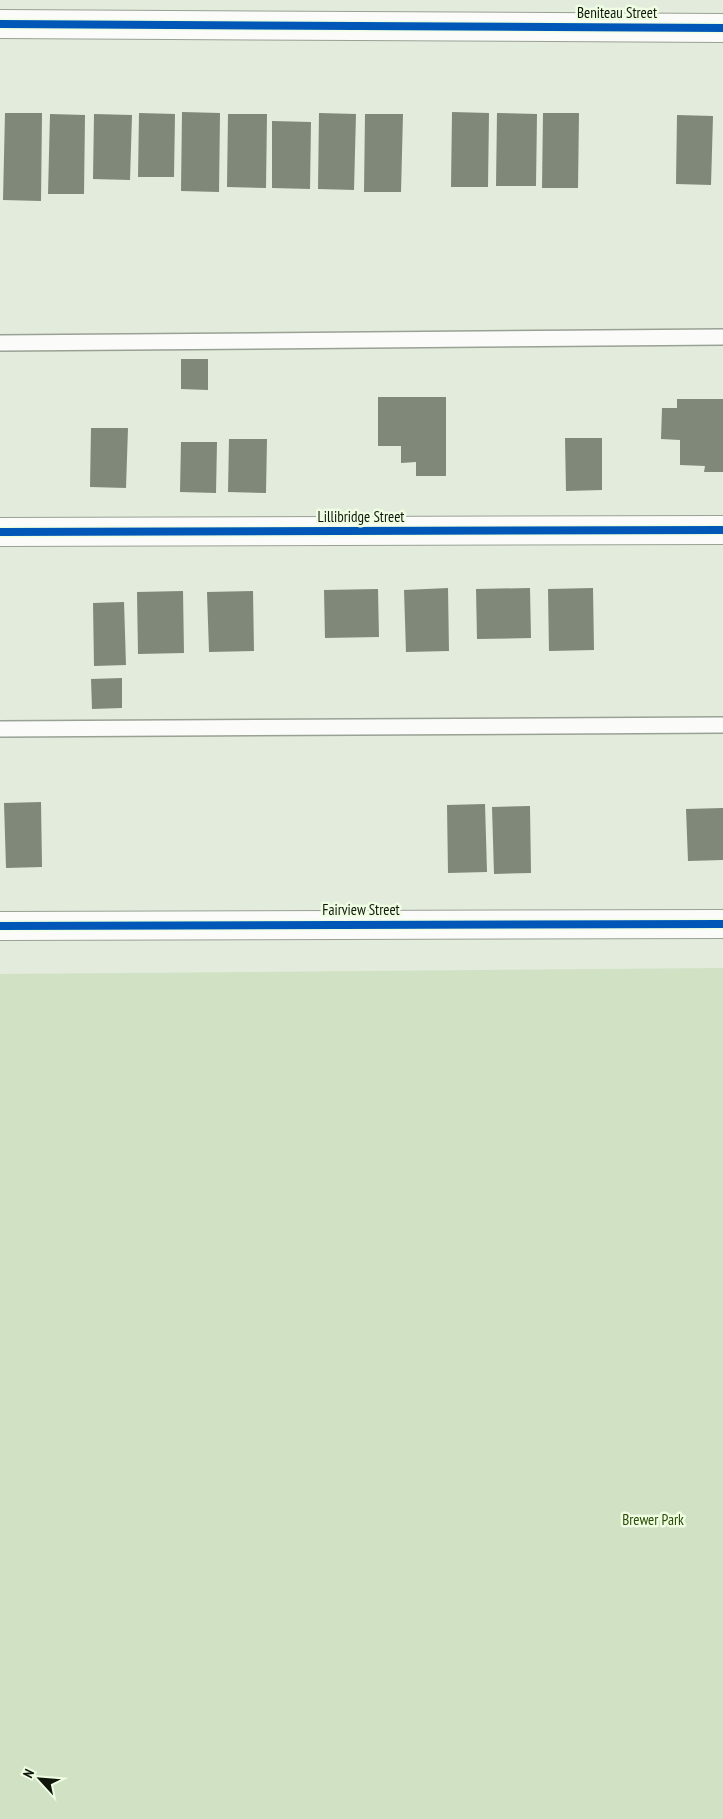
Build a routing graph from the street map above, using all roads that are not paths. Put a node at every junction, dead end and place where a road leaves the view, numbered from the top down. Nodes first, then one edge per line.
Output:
1 (0, 24) edge
2 (723, 28) edge
3 (723, 337) edge
4 (0, 344) edge
5 (723, 530) edge
6 (0, 532) edge
7 (723, 725) edge
8 (0, 729) edge
9 (723, 924) edge
10 (0, 926) edge

1 - 2 street, Beniteau Street
3 - 4 lane
5 - 6 street, Lillibridge Street
7 - 8 lane
9 - 10 street, Fairview Street

